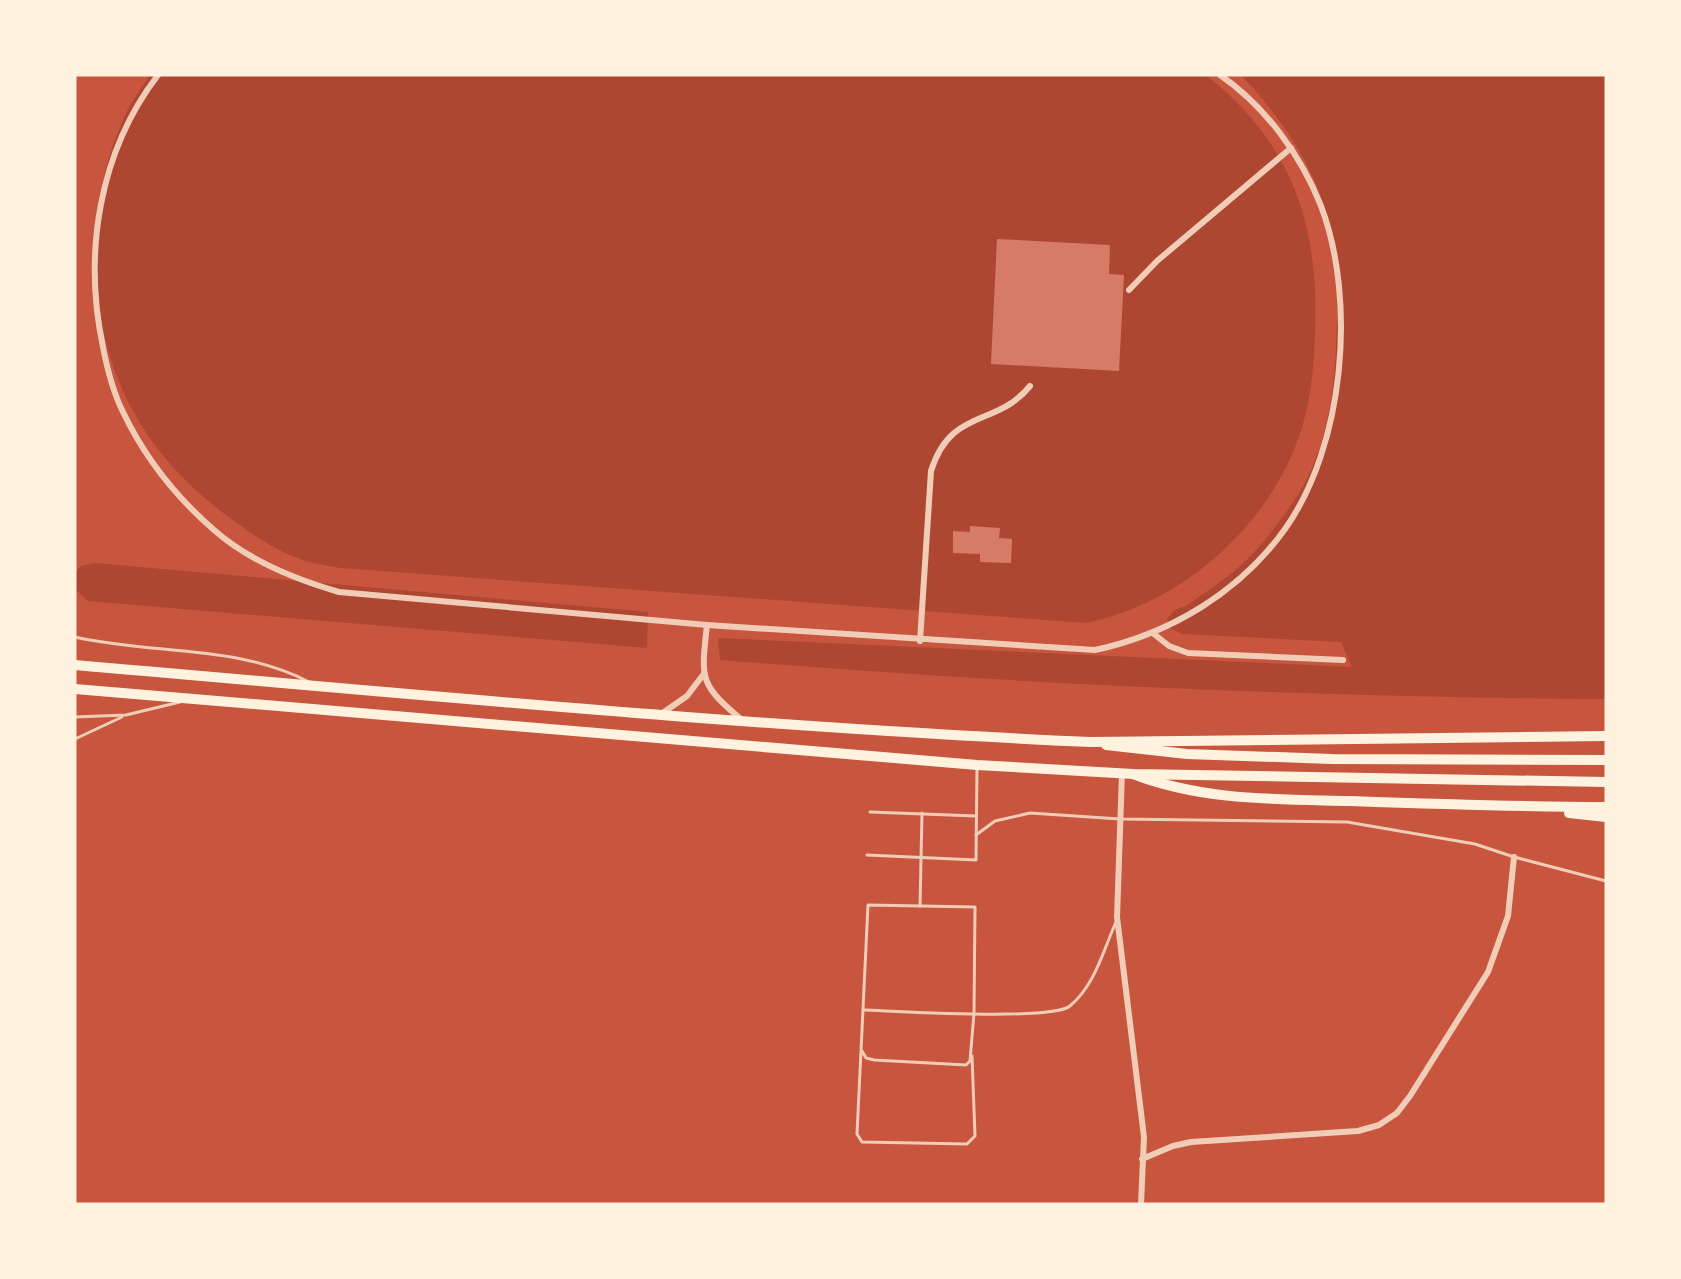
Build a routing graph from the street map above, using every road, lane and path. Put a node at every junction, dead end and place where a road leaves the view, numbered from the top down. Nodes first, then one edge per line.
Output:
1 (158, 75) edge
2 (1220, 75) edge
3 (1290, 148) junction
4 (1129, 290) dead end
5 (1030, 386) dead end
6 (707, 625) junction
7 (1154, 634) junction
8 (75, 636) edge
9 (920, 641) junction
10 (1343, 660) dead end
11 (75, 664) edge
12 (703, 675) junction
13 (316, 685) junction
14 (75, 689) edge
15 (191, 699) junction
16 (661, 714) junction
17 (126, 715) junction
18 (75, 717) edge
19 (742, 720) junction
20 (1606, 736) edge
21 (75, 739) edge
22 (1091, 742) junction
23 (1606, 760) edge
24 (977, 765) junction
25 (1127, 774) junction
26 (1606, 782) edge
27 (1506, 807) junction
28 (1606, 807) edge
29 (870, 812) dead end
30 (922, 813) junction
31 (976, 816) junction
32 (1606, 817) edge
33 (1120, 819) junction
34 (976, 835) junction
35 (867, 855) dead end
36 (921, 856) junction
37 (1514, 857) junction
38 (1606, 881) edge
39 (920, 906) junction
40 (1118, 917) junction
41 (864, 1010) junction
42 (974, 1013) junction
43 (862, 1051) junction
44 (972, 1056) junction
45 (1142, 1160) junction
46 (1141, 1204) edge

1 - 6 street
2 - 3 street
3 - 4 street
3 - 7 street
5 - 9 street
6 - 9 street
6 - 12 street
7 - 9 street
7 - 10 street
8 - 13 lane
11 - 13 main road
12 - 16 street
12 - 19 street
13 - 16 main road
14 - 15 main road
15 - 17 lane
15 - 24 main road
16 - 19 main road
17 - 18 lane
17 - 21 lane
19 - 22 main road
20 - 22 main road
22 - 23 main road
24 - 25 main road
24 - 31 lane
25 - 26 main road
25 - 27 main road
25 - 33 street
27 - 28 main road
27 - 32 main road
29 - 30 lane
30 - 31 lane
30 - 36 lane
31 - 34 lane
33 - 34 lane
33 - 37 lane
33 - 40 street
34 - 36 lane
35 - 36 lane
36 - 39 lane
37 - 38 lane
37 - 45 street
39 - 41 lane
39 - 42 lane
40 - 42 lane
40 - 45 street
41 - 42 lane
41 - 43 lane
42 - 44 lane
43 - 44 lane
43 - 44 lane
45 - 46 street

